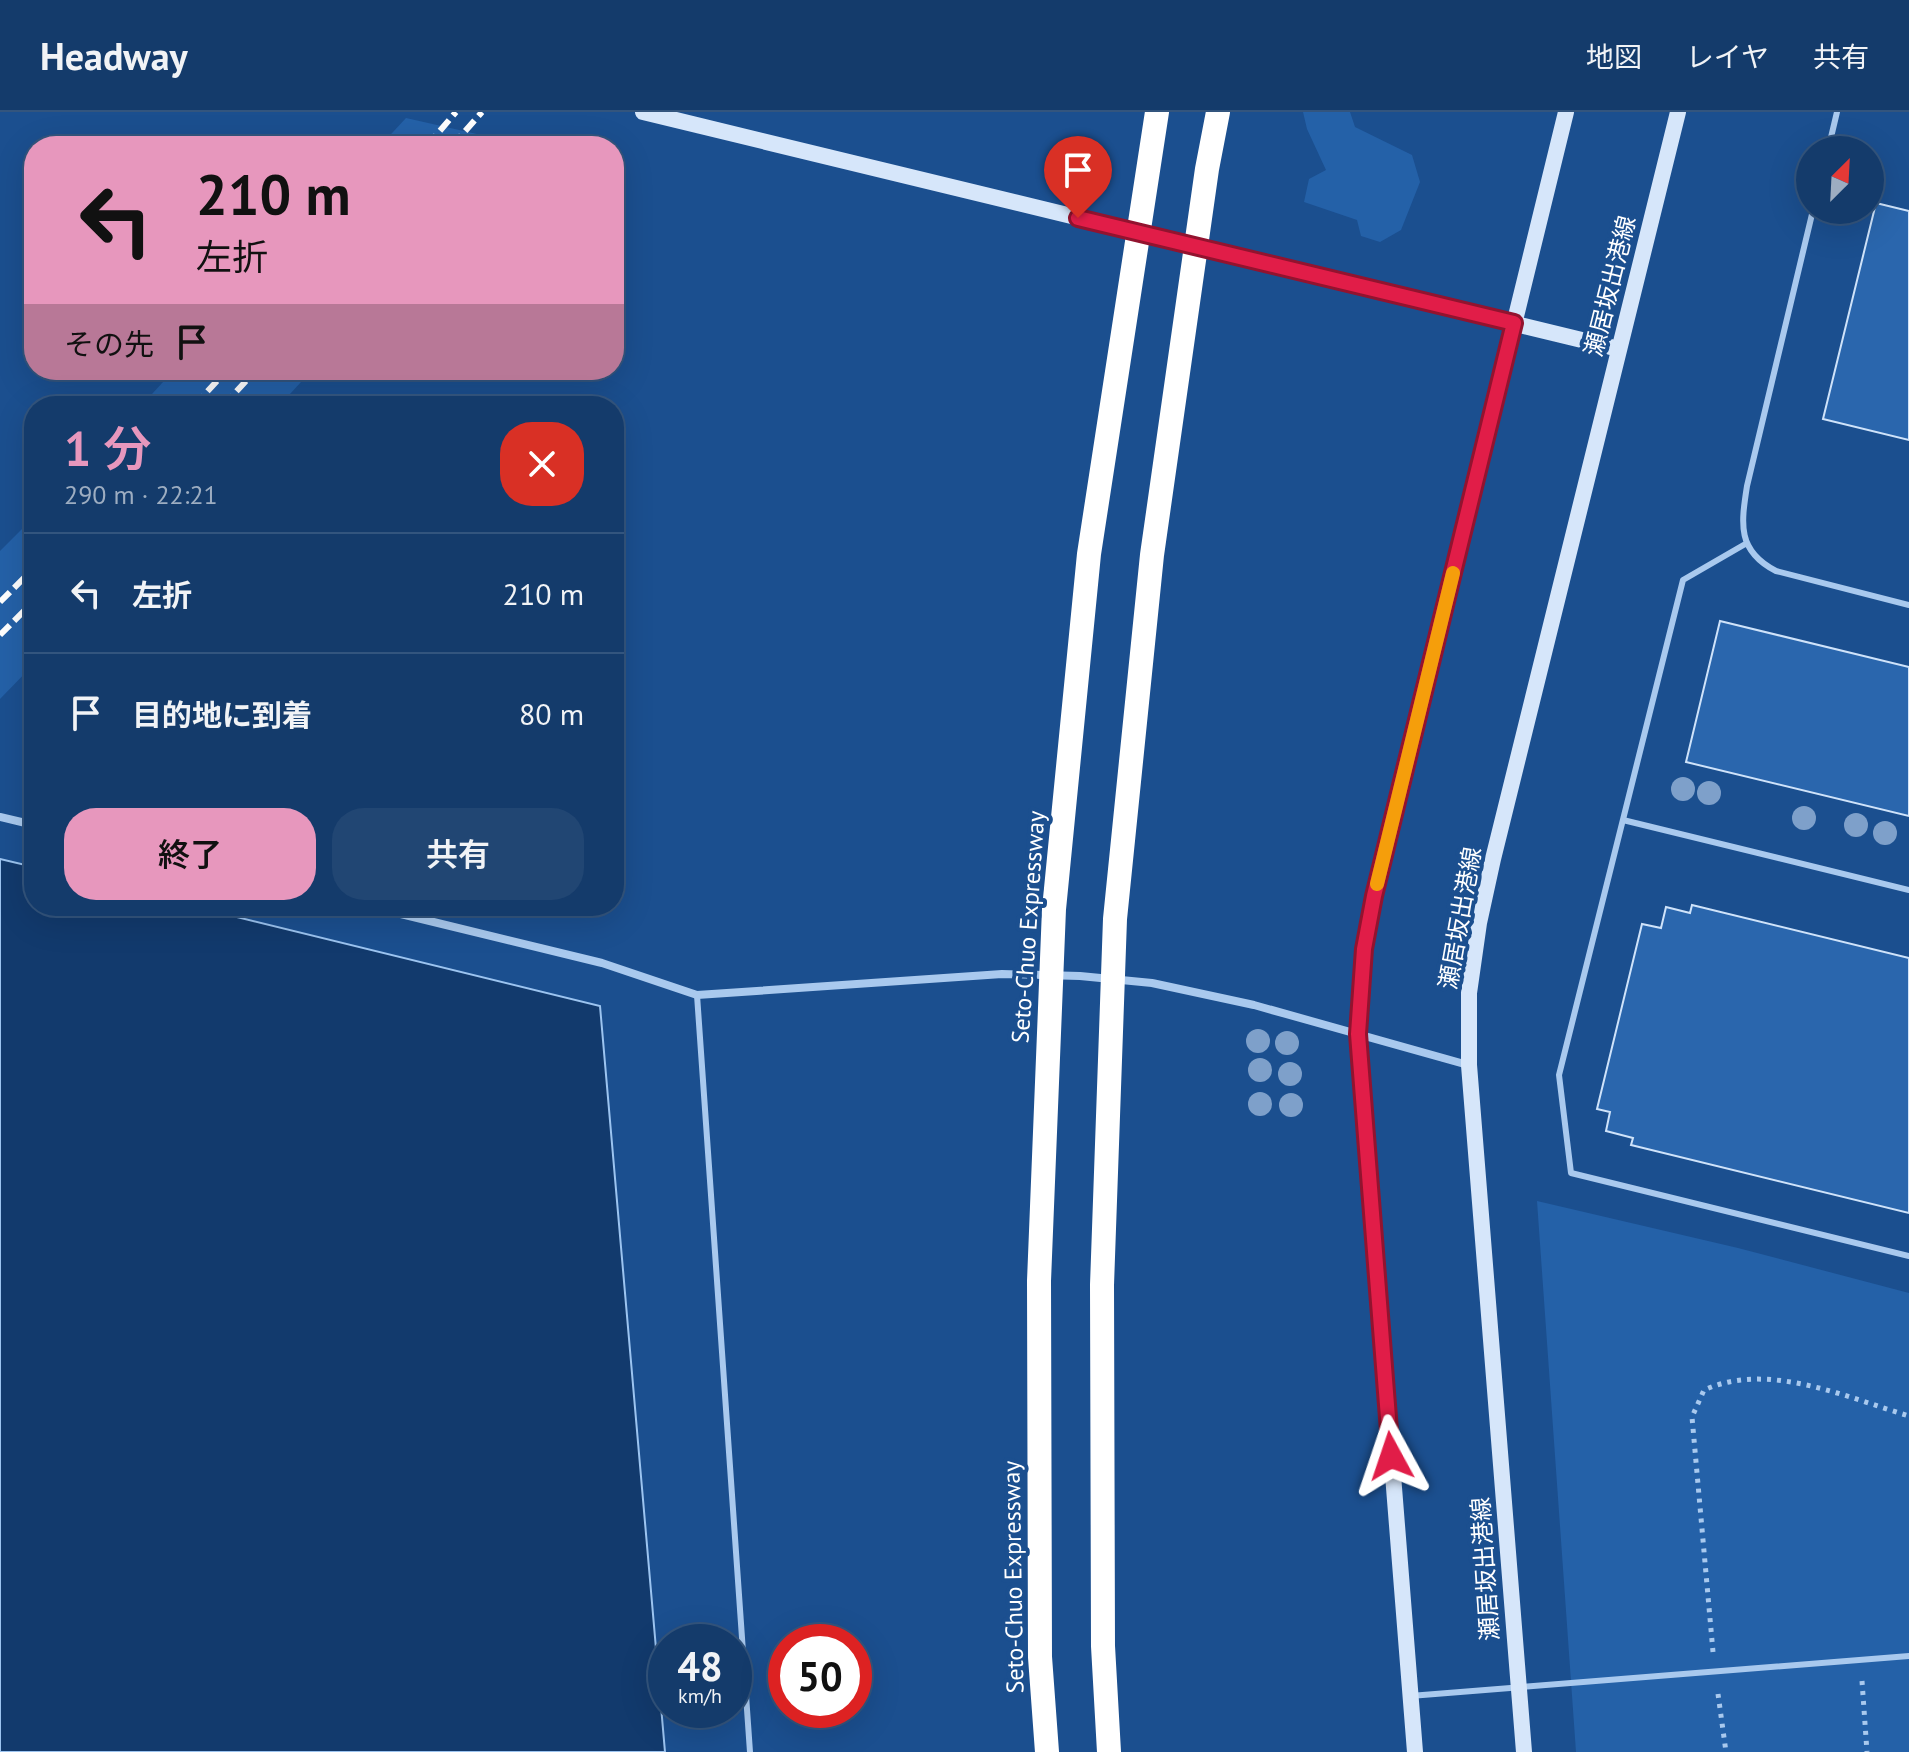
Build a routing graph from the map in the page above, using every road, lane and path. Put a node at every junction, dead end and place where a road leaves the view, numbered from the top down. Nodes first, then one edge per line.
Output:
1 (643, 112) edge
2 (1157, 112) edge
3 (1218, 112) edge
4 (1566, 112) edge
5 (1678, 112) edge
6 (1837, 112) edge
7 (1831, 136) edge
8 (1810, 224) edge
9 (1514, 323) junction
10 (1619, 349) junction
11 (1747, 543) junction
12 (1909, 605) edge
13 (0, 817) edge
14 (1623, 820) junction
15 (24, 823) edge
16 (1909, 890) edge
17 (409, 916) edge
18 (697, 995) junction
19 (1358, 1034) junction
20 (1469, 1065) junction
21 (1909, 1256) edge
22 (1909, 1416) edge
23 (1909, 1656) edge
24 (1860, 1660) junction
25 (1715, 1672) junction
26 (1519, 1687) junction
27 (1410, 1696) junction
28 (750, 1752) edge
29 (1047, 1752) edge
30 (1109, 1752) edge
31 (1415, 1752) edge
32 (1524, 1752) edge
33 (1726, 1752) edge
34 (1867, 1752) edge

1 - 9 main road
2 - 29 highway, Seto-Chuo Expressway, bridge
3 - 30 highway, bridge
4 - 9 main road
5 - 10 main road, 瀬居坂出港線
6 - 7 lane
8 - 11 lane
9 - 10 main road
9 - 19 main road
10 - 20 main road, 瀬居坂出港線
11 - 12 lane
11 - 14 lane
13 - 15 street
14 - 16 lane
14 - 21 lane
17 - 18 street
18 - 19 street
18 - 28 lane
19 - 20 street
19 - 27 main road
20 - 26 main road, 瀬居坂出港線
22 - 25 path
23 - 24 lane
24 - 25 lane
24 - 34 path
25 - 26 lane
25 - 33 path
26 - 27 lane
26 - 32 main road, 瀬居坂出港線
27 - 31 main road

